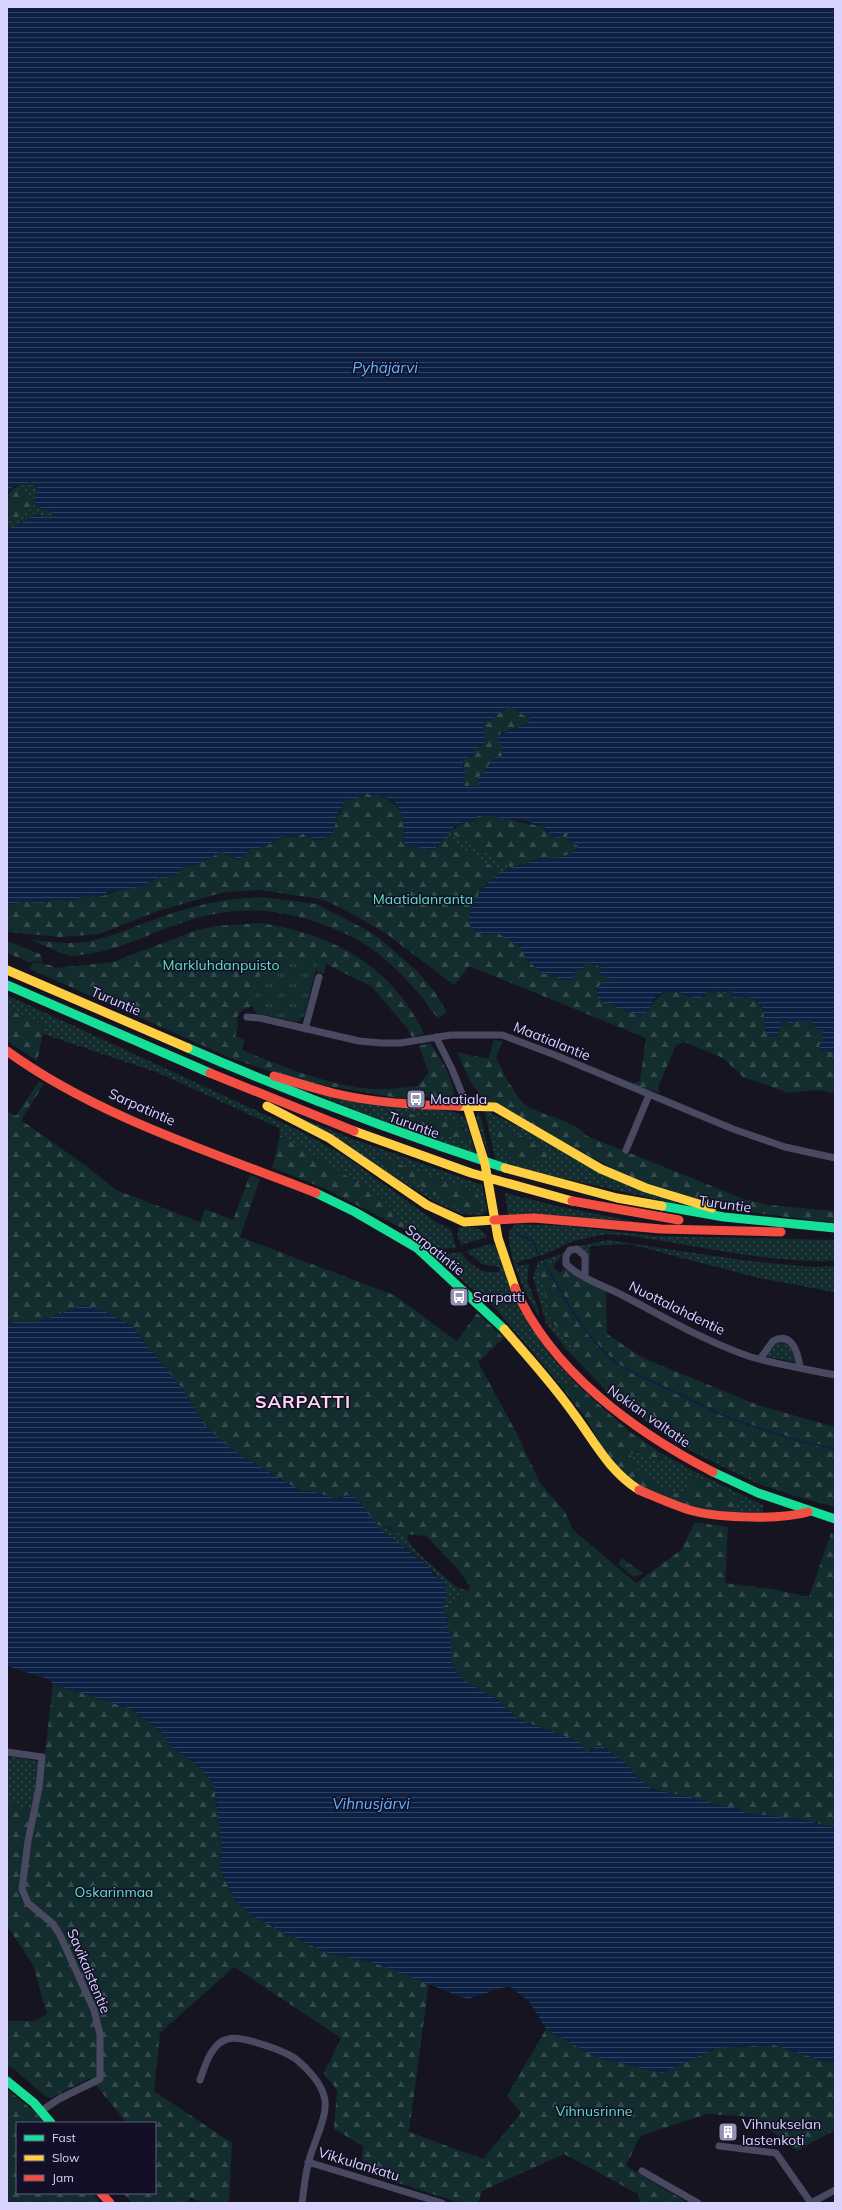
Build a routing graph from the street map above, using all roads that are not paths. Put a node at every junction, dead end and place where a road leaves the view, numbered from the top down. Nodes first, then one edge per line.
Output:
1 (7, 970) edge
2 (319, 977) dead end
3 (7, 985) edge
4 (247, 1017) dead end
5 (140, 1027) junction
6 (305, 1029) junction
7 (436, 1037) junction
8 (7, 1050) edge
9 (184, 1062) junction
10 (649, 1095) junction
11 (467, 1106) junction
12 (626, 1150) dead end
13 (835, 1158) edge
14 (495, 1221) junction
15 (835, 1228) edge
16 (805, 1232) junction
17 (835, 1234) edge
18 (585, 1276) dead end
19 (760, 1359) junction
20 (800, 1368) junction
21 (835, 1374) edge
22 (774, 1500) junction
23 (808, 1512) junction
24 (767, 1516) junction
25 (835, 1519) edge
26 (7, 1752) edge
27 (200, 2080) dead end
28 (7, 2081) edge
29 (42, 2111) junction
30 (50, 2122) edge
31 (719, 2146) dead end
32 (308, 2162) junction
33 (642, 2171) dead end
34 (835, 2190) edge
35 (102, 2194) edge
36 (110, 2203) edge
37 (302, 2203) edge
38 (442, 2203) edge
39 (698, 2203) edge
40 (811, 2203) edge

1 - 5 main road, Turuntie
2 - 6 street
3 - 9 main road, Turuntie
4 - 6 street, Maatialantie
5 - 11 main road
5 - 15 main road, Turuntie
6 - 7 street, Maatialantie
7 - 10 street, Maatialantie
7 - 11 street, Nokian valtatie
8 - 24 main road, Sarpatintie
9 - 14 main road
9 - 16 main road, Turuntie
10 - 12 street
10 - 13 street, Maatialantie
11 - 14 main road, Nokian valtatie
11 - 15 main road
14 - 16 main road
14 - 22 main road, Nokian valtatie
16 - 17 main road, Turuntie
18 - 19 street, Nuottalahdentie
19 - 20 street, Nuottalahdentie
19 - 20 street
20 - 21 street, Nuottalahdentie
22 - 23 main road, Nokian valtatie
22 - 24 main road
23 - 24 main road, Sarpatintie
23 - 25 main road, Nokian valtatie
26 - 29 street, Savikaistentie
27 - 32 street
28 - 29 main road
29 - 30 main road
31 - 40 street
32 - 37 street, Vikkulankatu
32 - 38 street, Vikkulankatu
33 - 39 street
34 - 40 street
35 - 36 main road

